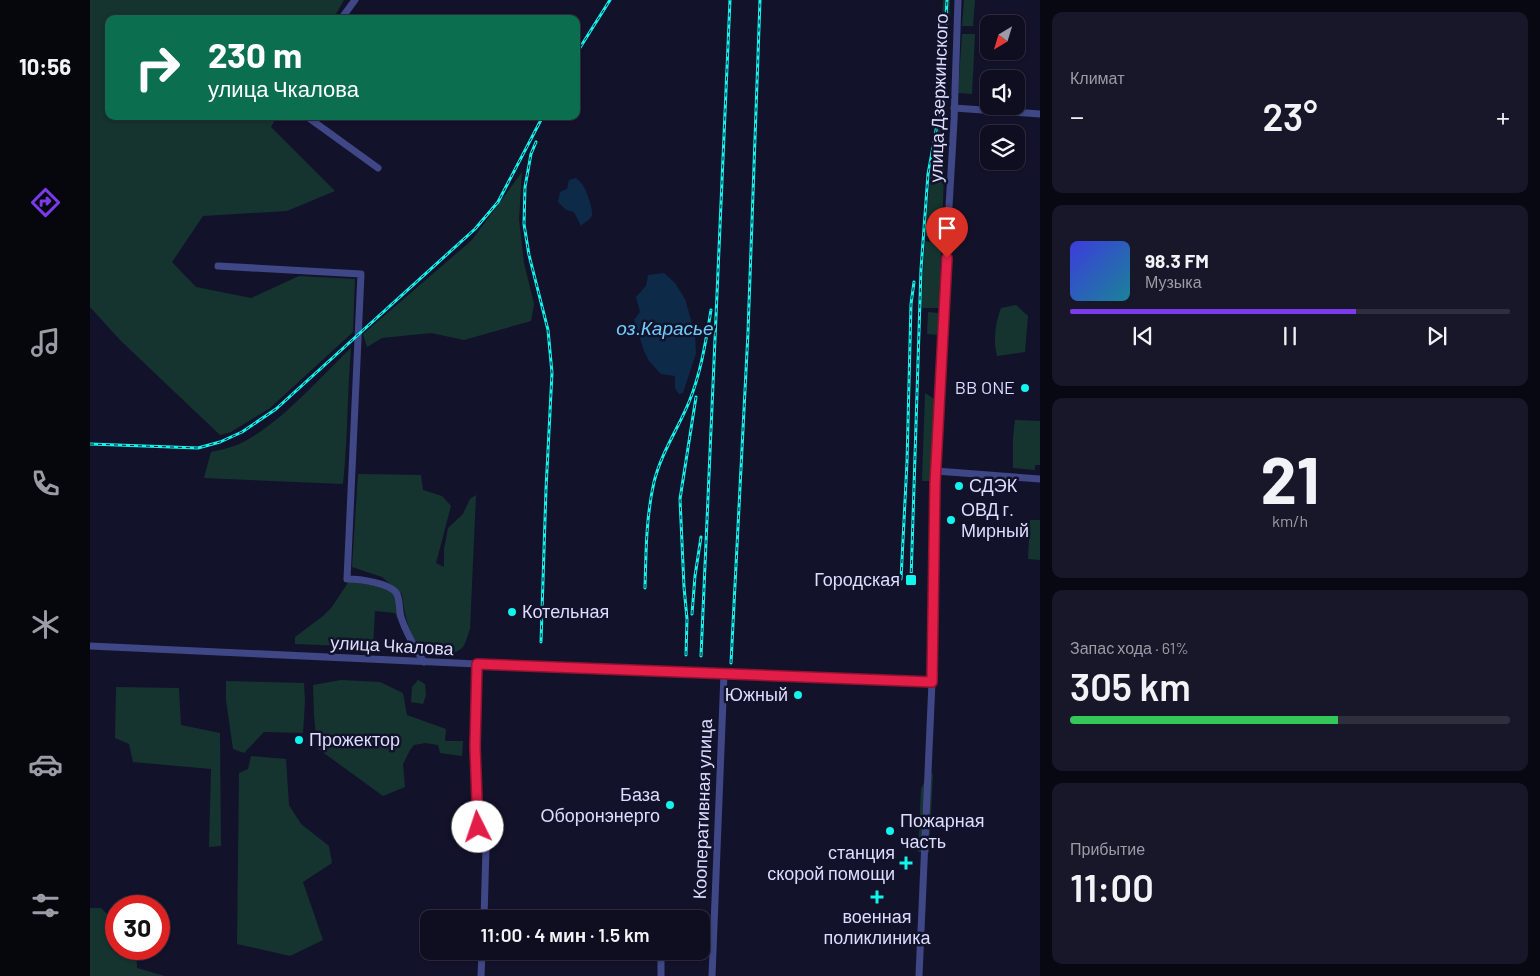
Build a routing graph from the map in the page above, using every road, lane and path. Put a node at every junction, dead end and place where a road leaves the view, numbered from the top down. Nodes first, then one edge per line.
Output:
1 (355, 0) edge
2 (958, 0) edge
3 (344, 15) edge
4 (954, 108) junction
5 (1040, 114) edge
6 (312, 120) edge
7 (378, 168) dead end
8 (218, 266) dead end
9 (936, 471) junction
10 (1040, 479) edge
11 (90, 646) edge
12 (424, 662) junction
13 (477, 664) junction
14 (724, 674) junction
15 (932, 682) junction
16 (484, 910) edge
17 (482, 960) edge
18 (661, 960) edge
19 (481, 976) edge
20 (661, 976) edge
21 (712, 976) edge
22 (919, 976) edge

1 - 3 street
2 - 4 street, улица Дзержинского
4 - 5 street
4 - 9 street, улица Дзержинского
6 - 7 street
8 - 12 street
9 - 10 street
9 - 15 street, улица Дзержинского
11 - 12 street, улица Чкалова
12 - 13 street, улица Чкалова
13 - 14 street, улица Чкалова
13 - 16 street
14 - 15 street, улица Чкалова
14 - 21 street, Кооперативная улица
15 - 22 street, улица Дзержинского
17 - 19 street
18 - 20 street

